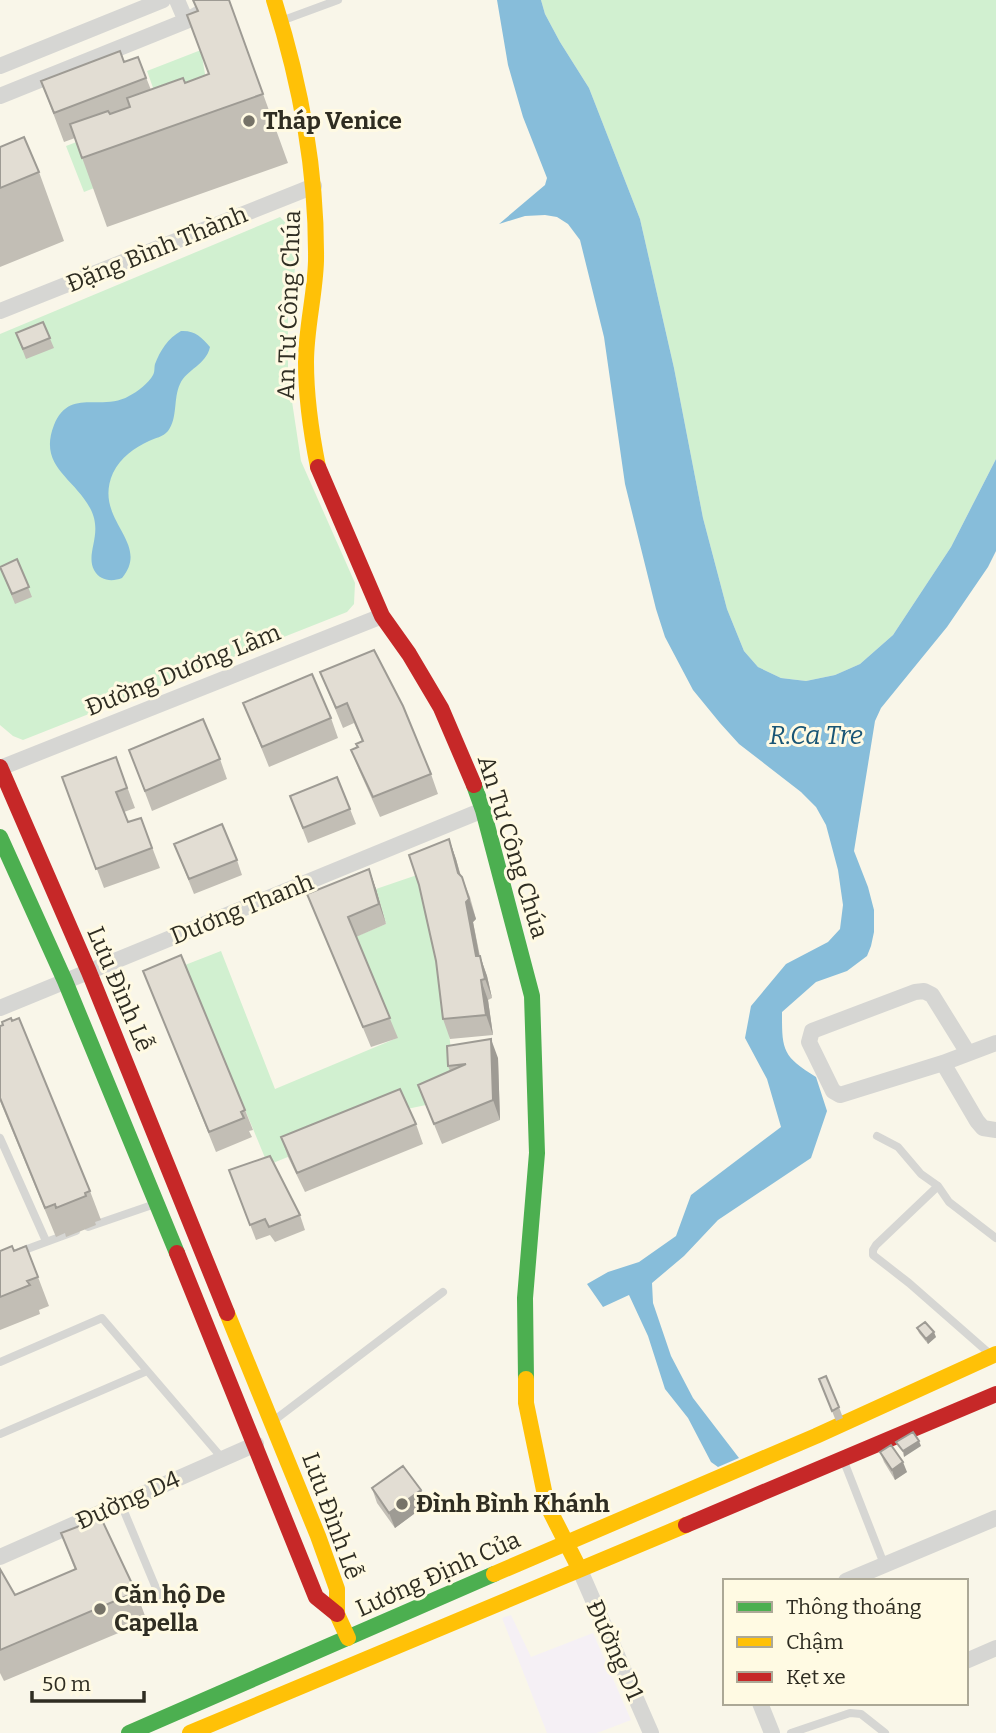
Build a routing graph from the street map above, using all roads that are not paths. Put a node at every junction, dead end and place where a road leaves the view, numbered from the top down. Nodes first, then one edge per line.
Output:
1 (163, 0) edge
2 (177, 0) edge
3 (222, 0) edge
4 (274, 0) edge
5 (338, 0) edge
6 (127, 15) junction
7 (281, 20) junction
8 (186, 21) junction
9 (139, 40) junction
10 (0, 66) edge
11 (0, 96) edge
12 (314, 187) junction
13 (0, 311) edge
14 (382, 615) junction
15 (0, 767) edge
16 (483, 810) junction
17 (0, 837) edge
18 (89, 972) junction
19 (65, 981) junction
20 (0, 1008) edge
21 (996, 1043) edge
22 (968, 1053) junction
23 (943, 1063) junction
24 (996, 1130) edge
25 (877, 1136) dead end
26 (0, 1138) edge
27 (938, 1186) junction
28 (155, 1204) junction
29 (996, 1238) edge
30 (46, 1241) junction
31 (0, 1259) edge
32 (443, 1292) dead end
33 (994, 1355) edge
34 (0, 1362) edge
35 (148, 1371) junction
36 (996, 1394) edge
37 (272, 1422) junction
38 (0, 1434) edge
39 (256, 1444) junction
40 (222, 1458) junction
41 (842, 1458) junction
42 (121, 1504) junction
43 (996, 1518) edge
44 (567, 1542) junction
45 (0, 1557) edge
46 (884, 1564) junction
47 (579, 1568) junction
48 (850, 1579) edge
49 (161, 1600) dead end
50 (337, 1614) junction
51 (348, 1638) junction
52 (996, 1648) edge
53 (968, 1660) edge
54 (761, 1705) edge
55 (129, 1733) edge
56 (190, 1733) edge
57 (651, 1733) edge
58 (772, 1733) edge
59 (791, 1733) edge
60 (885, 1733) edge

1 - 6 street
2 - 8 street
3 - 8 street
4 - 7 street, An Tư Công Chúa
5 - 7 lane
6 - 9 street
6 - 10 street
7 - 12 street, An Tư Công Chúa
8 - 9 street
9 - 11 street
12 - 13 street, Đặng Bình Thành
12 - 14 street, An Tư Công Chúa
14 - 15 street, Đường Dương Lâm
14 - 16 street, An Tư Công Chúa
15 - 18 street, Lưu Đình Lễ
16 - 18 street, Dương Thanh
16 - 44 street, An Tư Công Chúa
17 - 19 street, Lưu Đình Lễ
18 - 19 street, Dương Thanh
18 - 37 street, Lưu Đình Lễ
19 - 20 street, Dương Thanh
19 - 28 street, Lưu Đình Lễ
21 - 22 street
22 - 23 street
22 - 23 street
23 - 24 street
25 - 27 lane
26 - 30 lane
27 - 29 lane
27 - 33 lane
28 - 30 lane
28 - 39 street, Lưu Đình Lễ
30 - 31 lane
32 - 37 lane
33 - 44 street, Lương Định Của
34 - 35 lane
35 - 38 lane
35 - 40 lane
36 - 41 street
37 - 50 street, Lưu Đình Lễ
39 - 40 street, Đường D4
39 - 50 street, Lưu Đình Lễ
40 - 42 street, Đường D4
41 - 46 lane
41 - 47 street
42 - 45 street, Đường D4
42 - 49 lane
43 - 46 street
44 - 47 street, An Tư Công Chúa
44 - 51 street, Lương Định Của
46 - 48 street
47 - 56 street
47 - 57 street, Đường D1
50 - 51 street
51 - 55 street, Lương Định Của
52 - 53 street
54 - 58 street
59 - 60 lane

